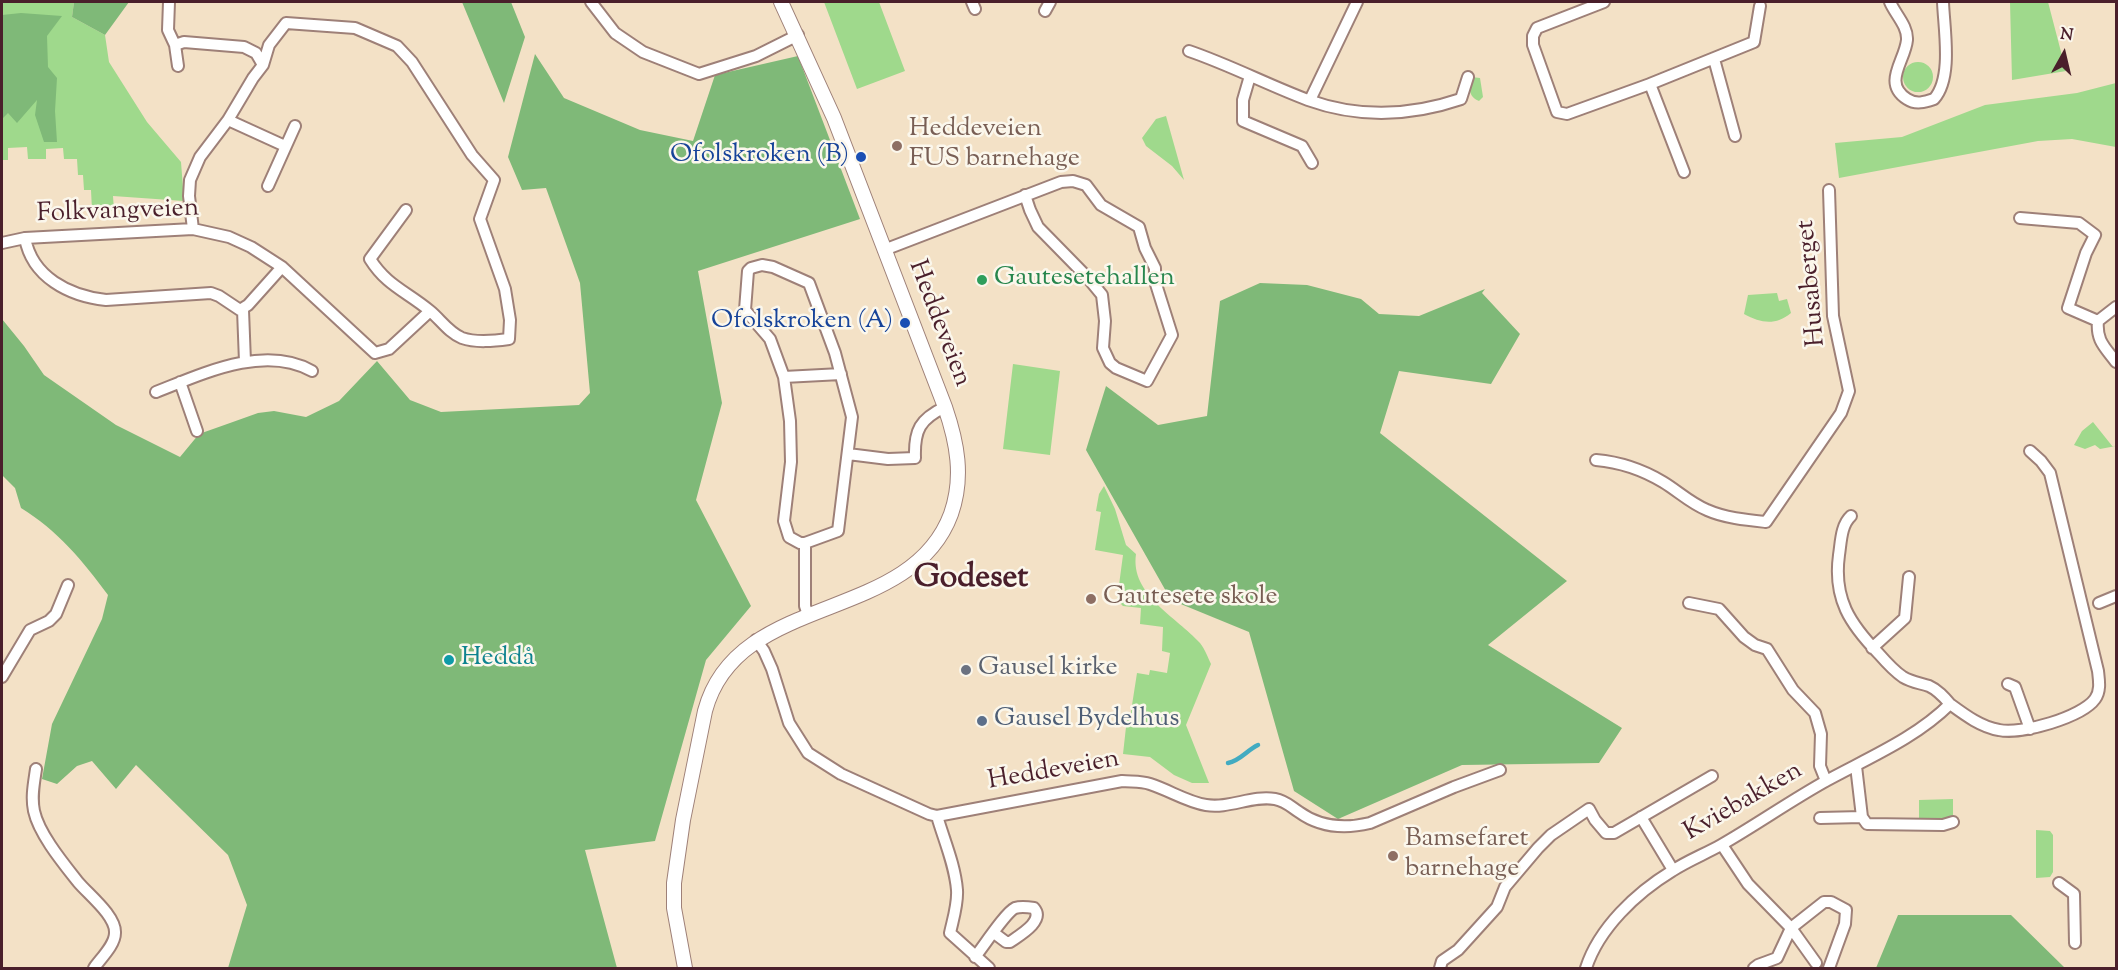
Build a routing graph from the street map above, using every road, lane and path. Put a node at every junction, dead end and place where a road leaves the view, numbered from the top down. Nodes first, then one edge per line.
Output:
1 (170, 2) edge
2 (591, 2) edge
3 (781, 2) edge
4 (1357, 2) edge
5 (1604, 2) edge
6 (1890, 2) edge
7 (1942, 2) edge
8 (1760, 6) dead end
9 (798, 35) junction
10 (175, 45) junction
11 (1189, 51) dead end
12 (1714, 59) junction
13 (263, 65) junction
14 (178, 66) dead end
15 (1250, 76) junction
16 (1468, 77) dead end
17 (1650, 84) junction
18 (1310, 100) junction
19 (228, 120) junction
20 (295, 126) dead end
21 (1735, 136) dead end
22 (285, 146) junction
23 (1312, 163) dead end
24 (1684, 172) dead end
25 (268, 186) dead end
26 (1829, 190) dead end
27 (1025, 195) junction
28 (406, 210) dead end
29 (2020, 218) dead end
30 (193, 229) junction
31 (25, 238) junction
32 (2, 243) edge
33 (884, 250) junction
34 (282, 267) junction
35 (2116, 307) edge
36 (243, 310) junction
37 (430, 311) junction
38 (2098, 321) junction
39 (245, 362) junction
40 (2116, 363) edge
41 (312, 371) dead end
42 (841, 374) junction
43 (784, 377) junction
44 (180, 382) junction
45 (156, 392) dead end
46 (945, 407) junction
47 (197, 431) dead end
48 (2030, 452) dead end
49 (848, 454) junction
50 (1596, 460) dead end
51 (1851, 516) dead end
52 (805, 543) junction
53 (1909, 577) dead end
54 (68, 585) dead end
55 (2116, 596) edge
56 (1689, 603) dead end
57 (2099, 603) dead end
58 (808, 615) junction
59 (756, 640) junction
60 (1872, 648) junction
61 (2, 677) edge
62 (2008, 684) dead end
63 (1950, 704) junction
64 (2030, 729) junction
65 (1856, 766) junction
66 (36, 769) dead end
67 (1500, 770) dead end
68 (1712, 776) dead end
69 (1826, 781) junction
70 (937, 816) junction
71 (1641, 817) junction
72 (1863, 817) junction
73 (1820, 818) dead end
74 (1953, 822) dead end
75 (1722, 844) junction
76 (1673, 870) junction
77 (2059, 883) dead end
78 (1791, 928) junction
79 (993, 933) dead end
80 (2075, 943) dead end
81 (975, 957) junction
82 (1816, 963) dead end
83 (94, 969) edge
84 (685, 969) edge
85 (989, 969) edge
86 (1440, 969) edge
87 (1586, 969) edge
88 (1754, 969) edge
89 (1828, 969) edge

1 - 10 street
2 - 9 street
3 - 9 street, Heddeveien
4 - 18 street
5 - 17 street
6 - 7 street
8 - 12 street
9 - 33 street, Heddeveien
10 - 13 street
10 - 14 street
11 - 15 street
12 - 17 street
12 - 21 street
13 - 19 street
13 - 37 street
15 - 18 street
15 - 23 street
16 - 18 street
17 - 24 street
19 - 22 street
19 - 30 street
20 - 22 street
22 - 25 street
26 - 50 street, Husaberget
27 - 27 street
27 - 33 street
28 - 37 street
29 - 38 street
30 - 31 street, Folkvangveien
30 - 34 street, Folkvangveien
31 - 32 street, Folkvangveien
31 - 36 street
33 - 46 street, Heddeveien
34 - 36 street
34 - 37 street, Folkvangveien
35 - 38 street
36 - 39 street
38 - 40 street
39 - 41 street
39 - 44 street
42 - 43 street
42 - 43 street
42 - 49 street
43 - 52 street
44 - 45 street
44 - 47 street
46 - 49 street
46 - 58 street, Heddeveien
48 - 64 street
49 - 52 street
51 - 60 street
52 - 58 street
53 - 60 street
54 - 61 street
55 - 57 street
56 - 69 street
58 - 59 street, Heddeveien
59 - 70 street
59 - 84 street, Heddeveien
60 - 63 street
62 - 64 street
63 - 64 street
63 - 65 street, Kviebakken
65 - 69 street, Kviebakken
65 - 72 street
66 - 83 street
67 - 70 street, Heddeveien
68 - 71 street
69 - 75 street, Kviebakken
70 - 81 street
71 - 76 street
71 - 86 street
72 - 73 street
72 - 74 street
75 - 76 street, Kviebakken
75 - 78 street
76 - 87 street, Kviebakken
77 - 80 street
78 - 82 street
78 - 88 street
78 - 89 street
79 - 81 street
81 - 85 street

